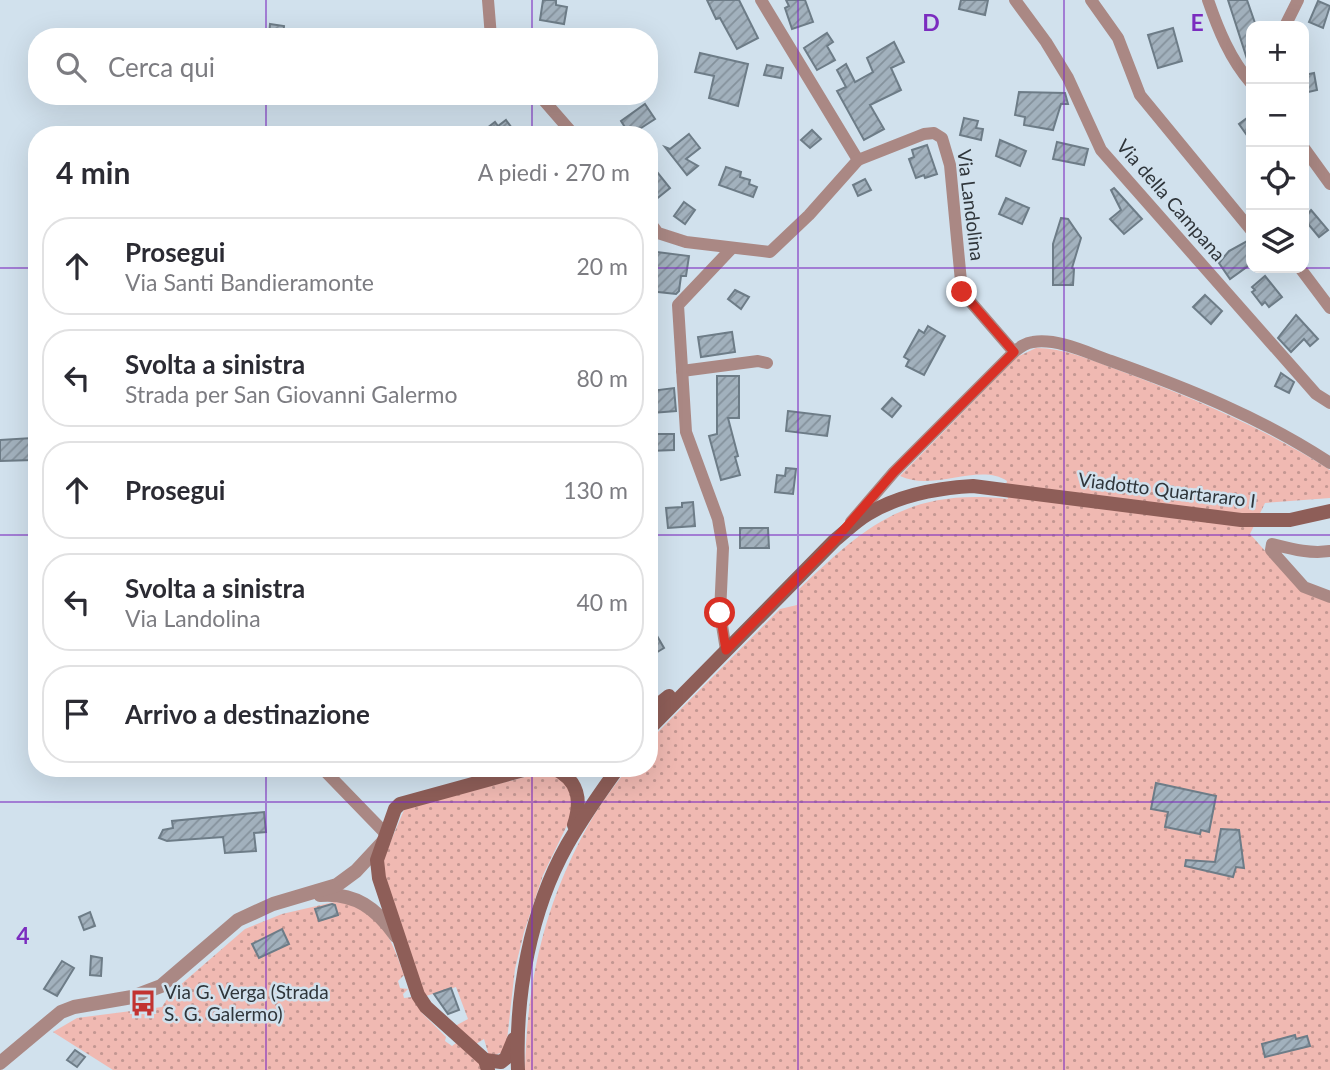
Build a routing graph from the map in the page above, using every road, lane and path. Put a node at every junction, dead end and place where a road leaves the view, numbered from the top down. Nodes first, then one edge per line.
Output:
1 (488, 0) edge
2 (761, 0) edge
3 (1016, 0) edge
4 (1091, 0) edge
5 (1208, 0) edge
6 (1298, 0) edge
7 (1288, 21) edge
8 (490, 28) edge
9 (1246, 77) edge
10 (548, 105) edge
11 (566, 126) edge
12 (1309, 155) edge
13 (858, 160) junction
14 (1330, 184) edge
15 (1246, 224) edge
16 (658, 233) edge
17 (732, 247) junction
18 (1304, 273) edge
19 (1330, 308) edge
20 (1014, 352) junction
21 (767, 363) dead end
22 (682, 370) junction
23 (1330, 403) edge
24 (1330, 463) edge
25 (1327, 512) edge
26 (834, 541) junction
27 (1330, 551) edge
28 (1330, 597) edge
29 (723, 653) junction
30 (658, 705) edge
31 (658, 720) edge
32 (330, 777) edge
33 (498, 777) edge
34 (568, 777) edge
35 (612, 777) edge
36 (385, 838) junction
37 (566, 846) junction
38 (302, 897) junction
39 (397, 937) junction
40 (517, 1030) junction
41 (0, 1063) edge
42 (487, 1065) edge
43 (518, 1070) edge

1 - 8 street
2 - 13 street
3 - 23 street, Via della Campana
4 - 15 street
5 - 9 street
6 - 7 street
10 - 11 street
12 - 14 street
13 - 17 street, Via Landolina
13 - 20 street, Via Landolina
16 - 17 street, Via Landolina
17 - 22 street
18 - 19 street
20 - 24 street
20 - 26 street
21 - 22 street
22 - 29 street
25 - 26 main road, Viadotto Quartararo I
26 - 29 main road, Viadotto Quartararo I
27 - 28 street
29 - 30 main road
29 - 31 main road
32 - 36 street
33 - 36 main road
34 - 37 main road
35 - 37 main road
36 - 38 street
36 - 39 main road
37 - 40 main road
38 - 39 street
38 - 41 street
39 - 42 main road
40 - 42 main road
40 - 43 main road

